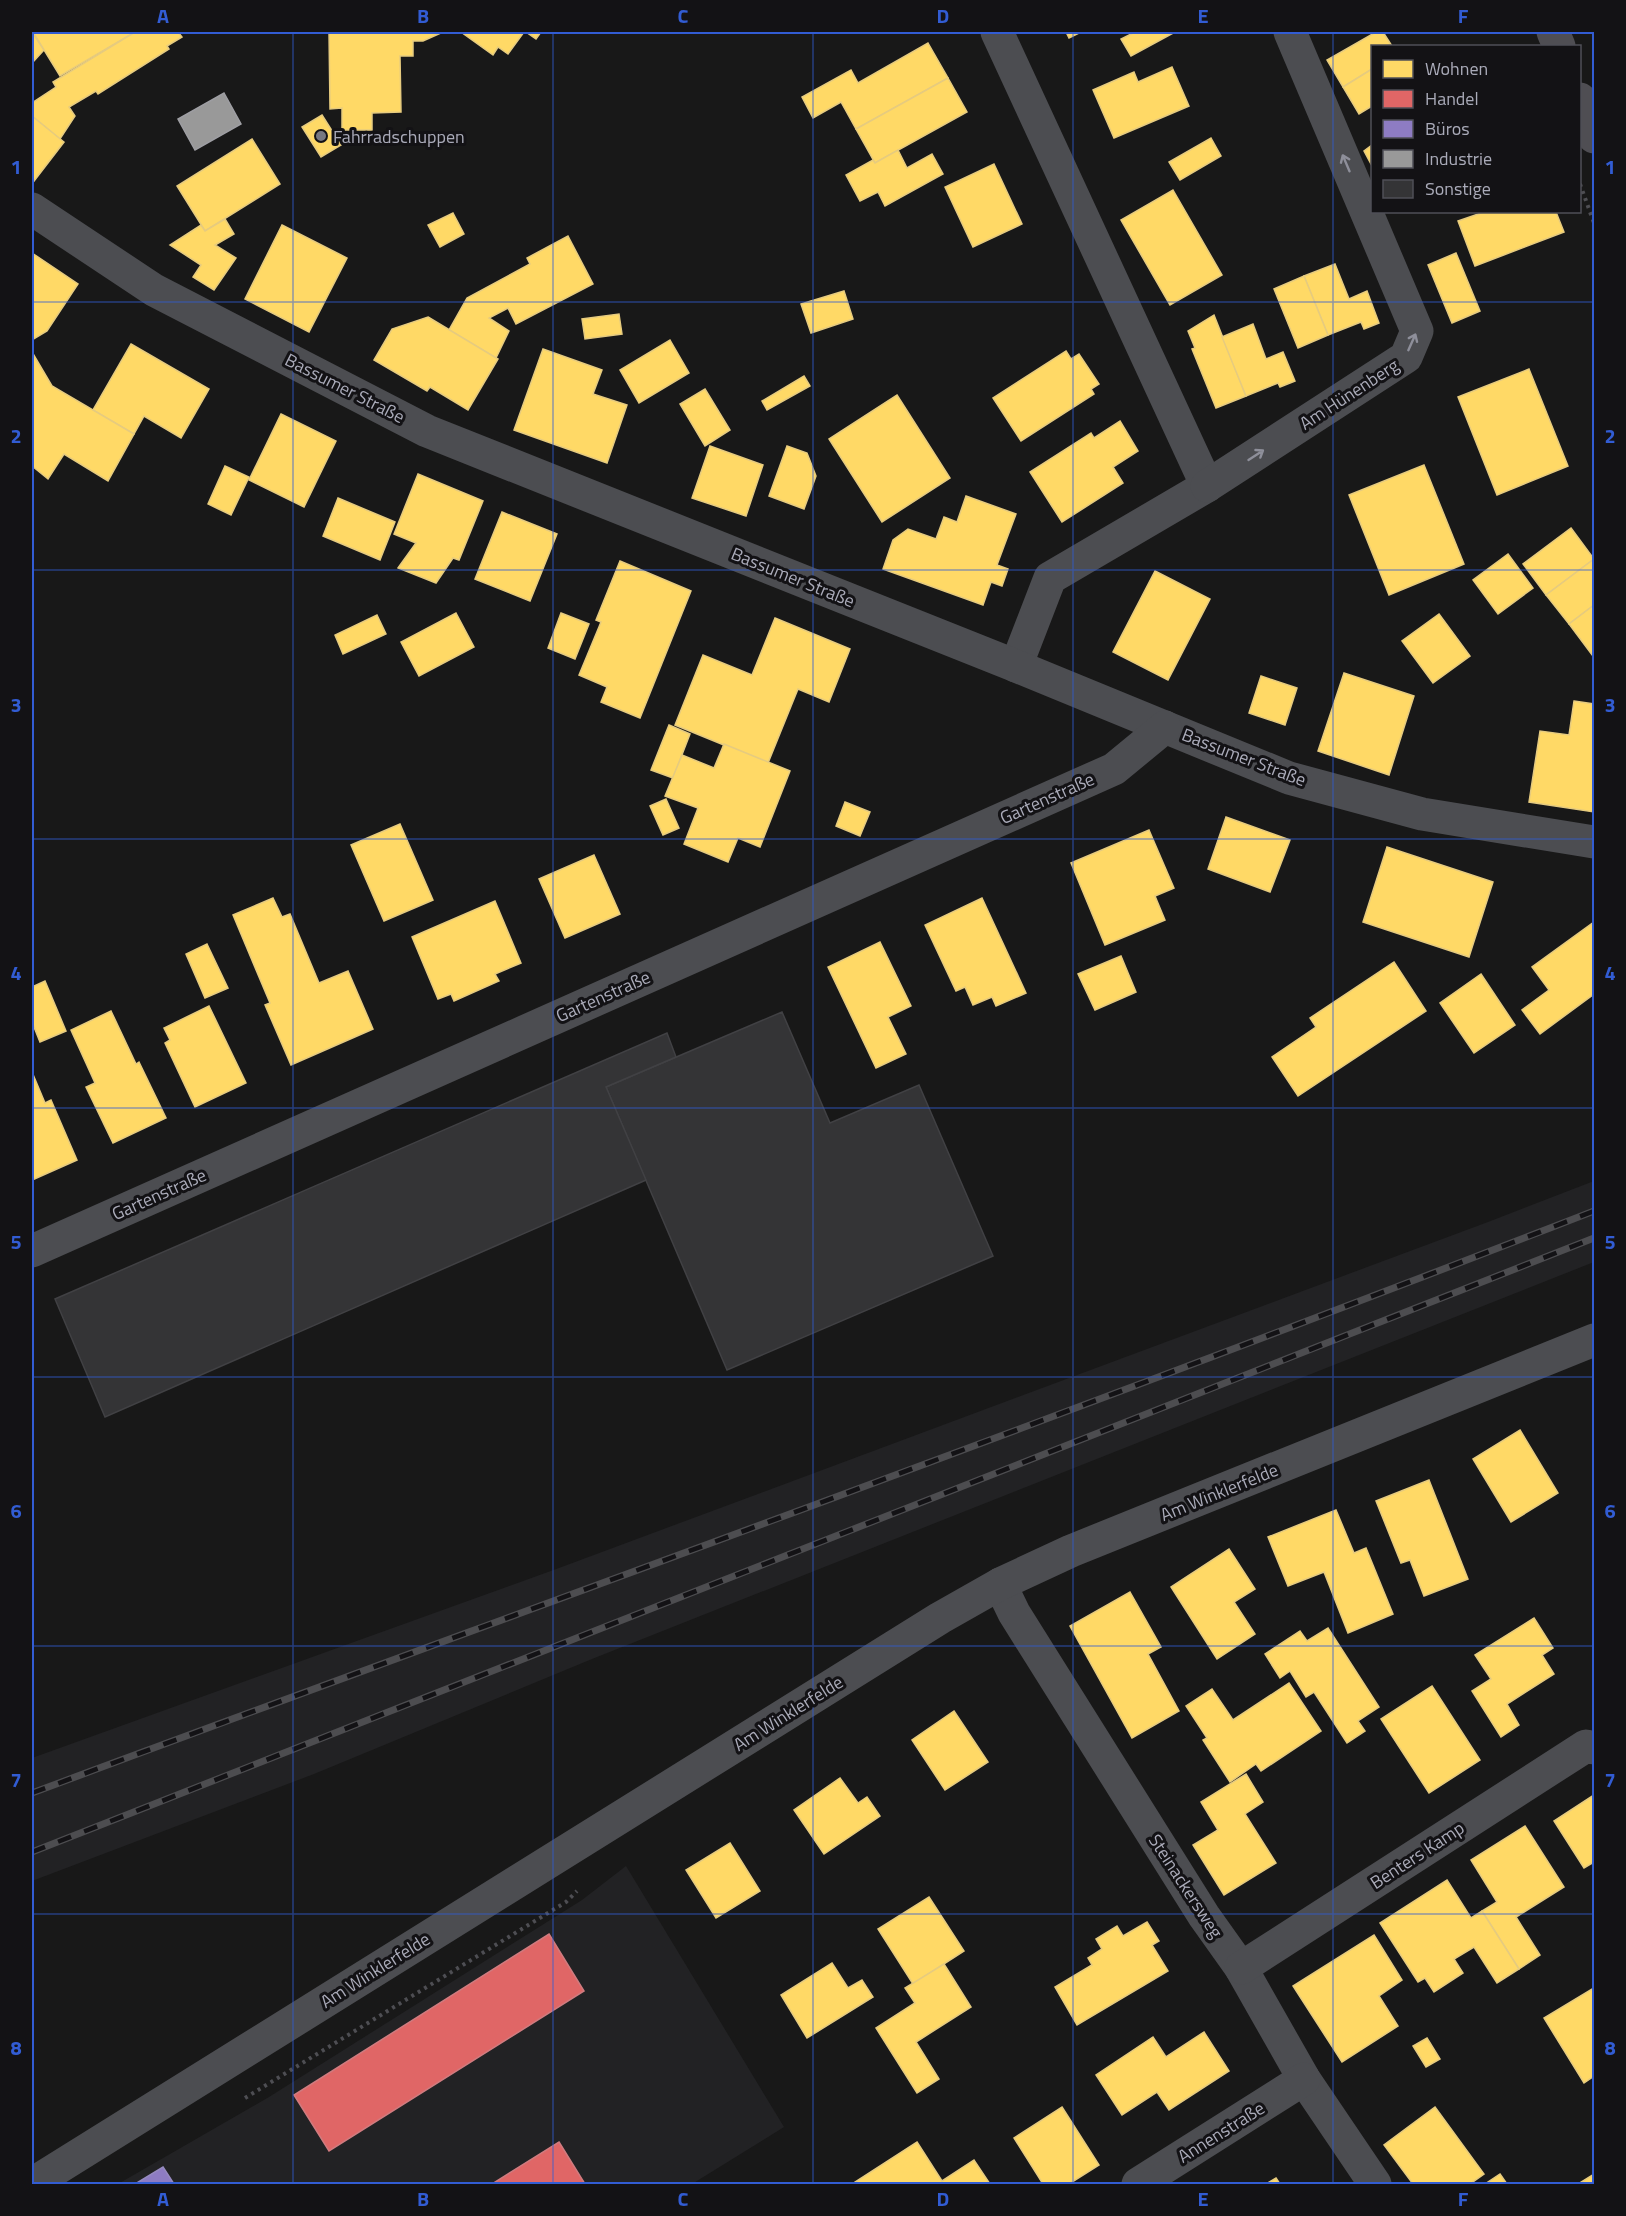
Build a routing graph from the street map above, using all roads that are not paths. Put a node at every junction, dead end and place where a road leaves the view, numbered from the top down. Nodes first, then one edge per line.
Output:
1 (997, 32) edge
2 (1290, 32) edge
3 (1581, 102) edge
4 (1594, 137) edge
5 (32, 208) edge
6 (1207, 486) junction
7 (1016, 666) junction
8 (1166, 727) junction
9 (1594, 842) edge
10 (32, 1251) edge
11 (1594, 1340) edge
12 (1000, 1584) junction
13 (1594, 1748) edge
14 (1242, 1968) junction
15 (1304, 2079) junction
16 (32, 2184) edge
17 (1138, 2184) edge
18 (1375, 2184) edge

1 - 6 street
6 -> 2 street, Am Hünenberg
3 - 4 main road
5 - 7 street, Bassumer Straße
6 - 7 street, Am Hünenberg
7 - 8 street, Bassumer Straße
8 - 9 street, Bassumer Straße
8 - 10 street, Gartenstraße
11 - 12 street, Am Winklerfelde
12 - 14 street, Steinackersweg
12 - 16 street, Am Winklerfelde
13 - 14 street, Benters Kamp
14 - 15 street, Steinackersweg
15 - 17 street, Annenstraße
15 - 18 street, Steinackersweg

